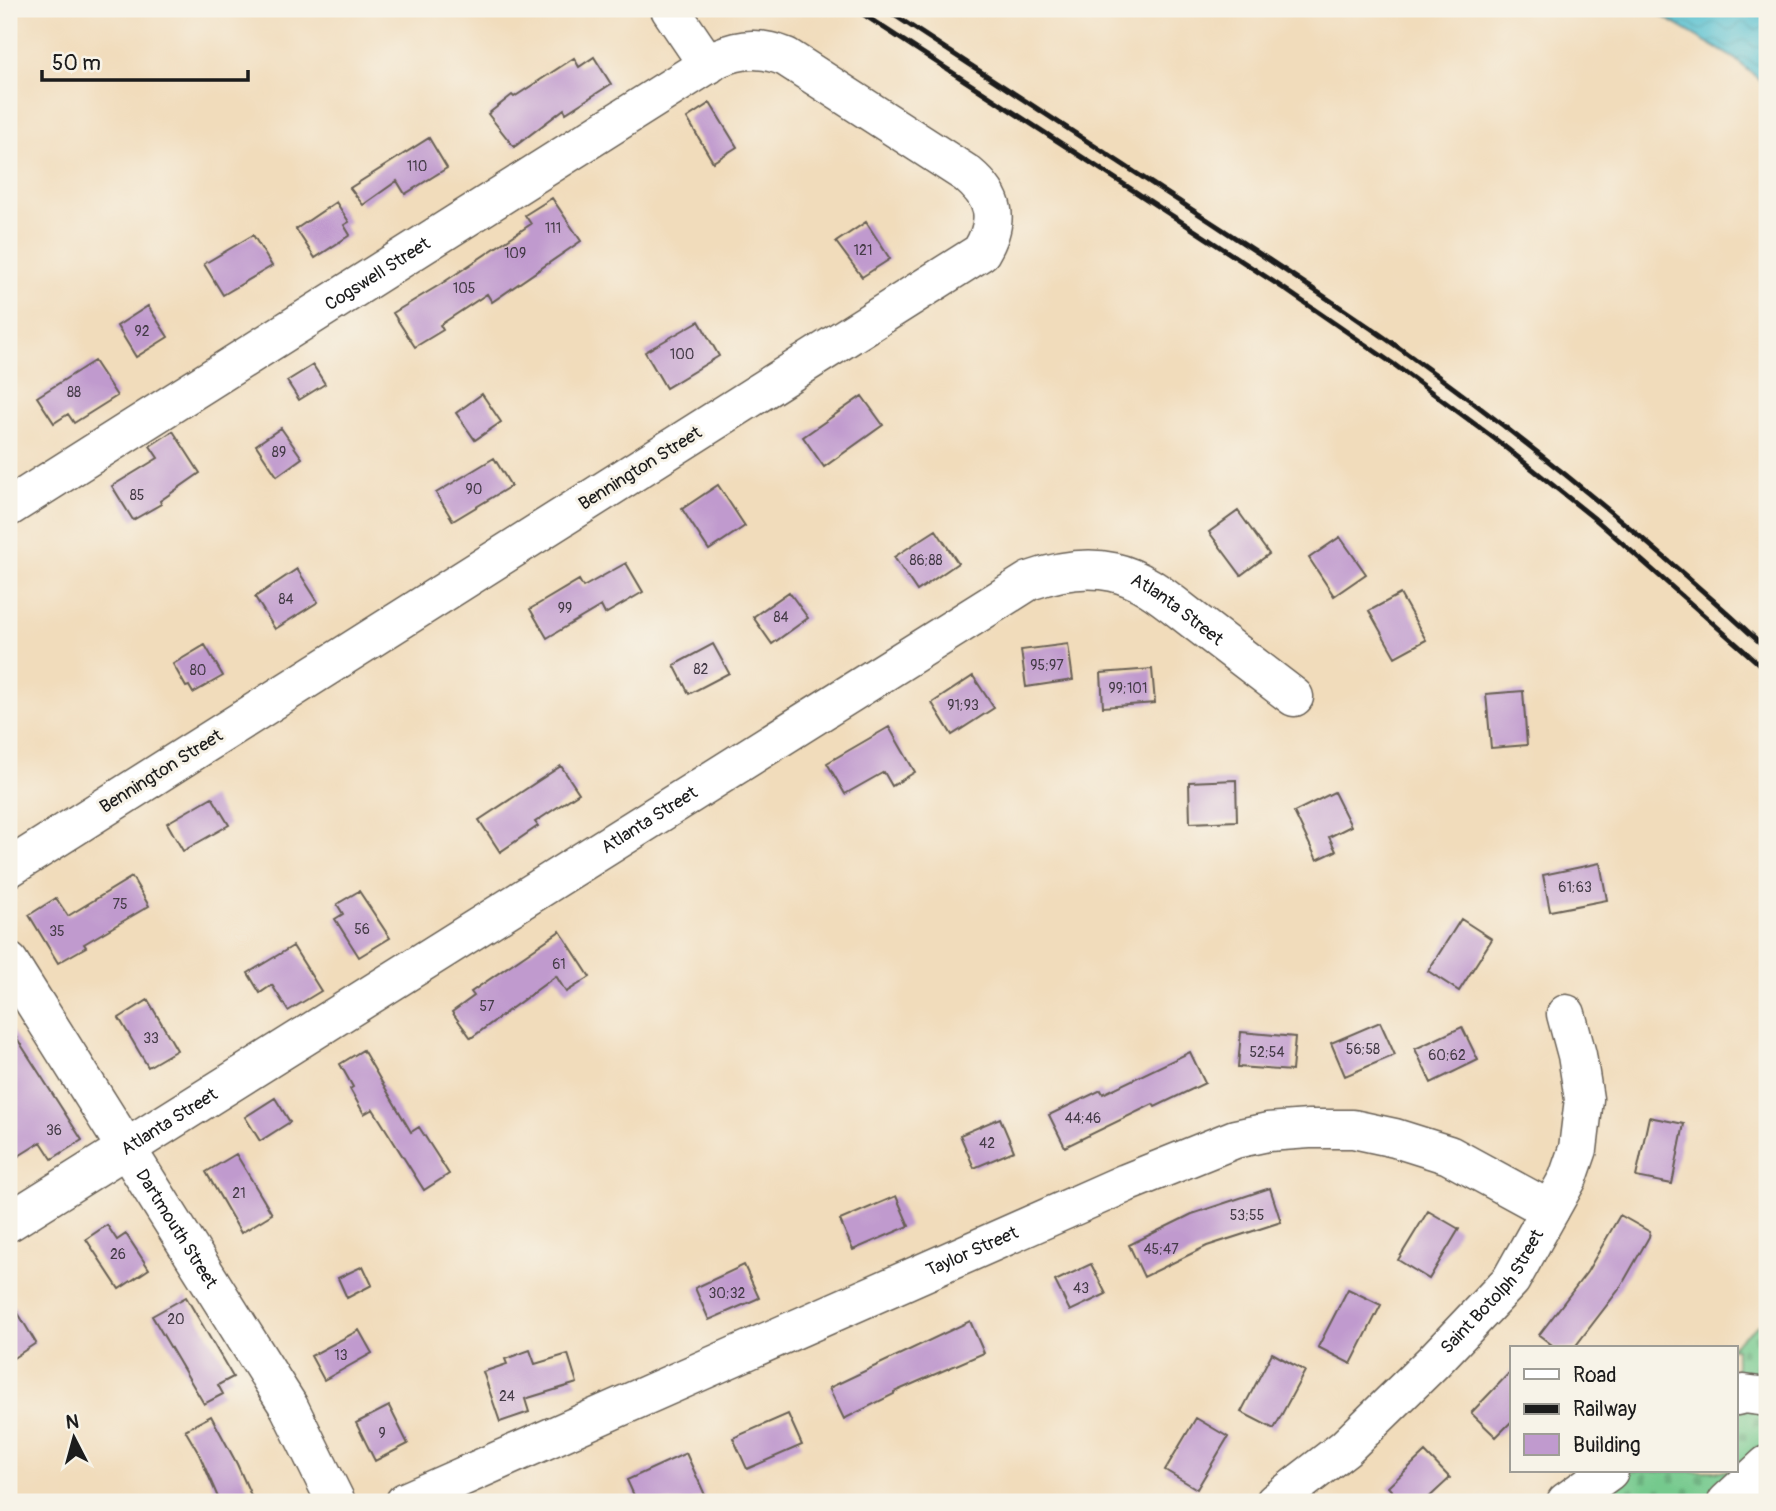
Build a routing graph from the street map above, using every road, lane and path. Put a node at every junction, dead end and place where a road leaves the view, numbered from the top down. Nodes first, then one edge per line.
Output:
1 (670, 9) edge
2 (749, 49) joint
3 (708, 65) junction
4 (9, 507) edge
5 (1294, 696) dead end
6 (9, 868) edge
7 (9, 961) edge
8 (1566, 1014) dead end
9 (126, 1148) junction
10 (1550, 1210) junction
11 (9, 1222) edge
12 (1738, 1396) edge
13 (1767, 1397) edge
14 (1767, 1465) edge
15 (1608, 1472) edge
16 (336, 1502) edge
17 (405, 1502) edge
18 (1275, 1502) edge
19 (1566, 1502) edge
20 (1727, 1502) edge

1 - 3 street
2 - 3 street, Cogswell Street
2 - 6 street, Bennington Street
3 - 4 street, Cogswell Street
5 - 9 street, Atlanta Street
7 - 9 street, Dartmouth Street
8 - 10 street, Saint Botolph Street
9 - 11 street, Atlanta Street
9 - 16 street, Dartmouth Street
10 - 17 street, Taylor Street
10 - 18 street, Saint Botolph Street
12 - 13 street
14 - 20 street
15 - 19 street

